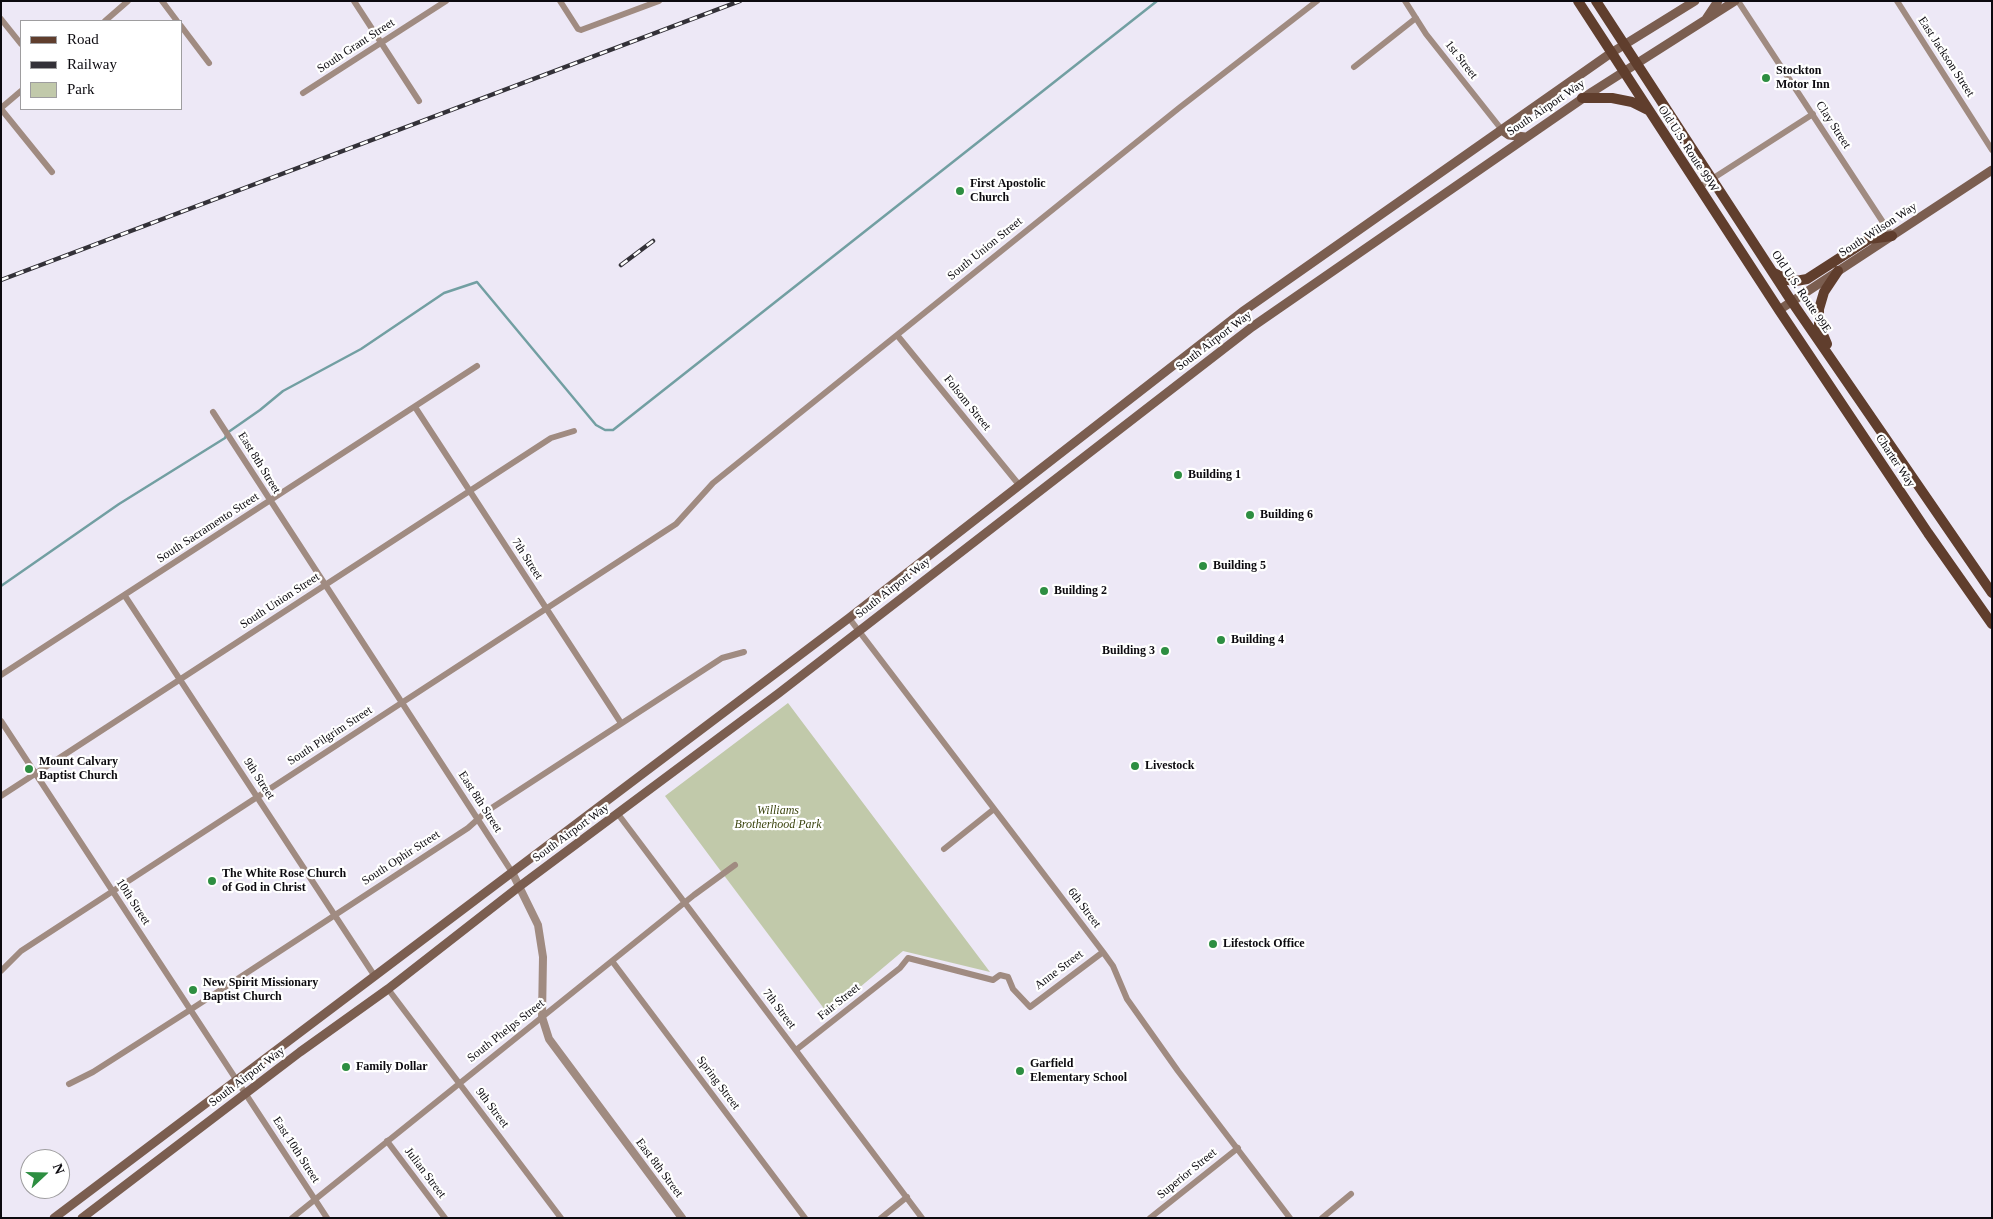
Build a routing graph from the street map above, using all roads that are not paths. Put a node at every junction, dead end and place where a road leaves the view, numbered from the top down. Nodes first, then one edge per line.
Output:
1 (128, 1) edge
2 (162, 1) edge
3 (354, 1) edge
4 (446, 1) edge
5 (560, 1) edge
6 (659, 1) edge
7 (1317, 1) edge
8 (1405, 1) edge
9 (1578, 1) edge
10 (1596, 1) edge
11 (1694, 1) edge
12 (1718, 1) edge
13 (1737, 1) edge
14 (1897, 1) edge
15 (1416, 18) junction
16 (1, 19) edge
17 (105, 20) edge
18 (176, 20) edge
19 (1706, 20) junction
20 (182, 27) edge
21 (20, 43) edge
22 (382, 43) junction
23 (1624, 45) junction
24 (1611, 53) junction
25 (209, 63) dead end
26 (1636, 63) junction
27 (1354, 67) dead end
28 (1623, 71) junction
29 (20, 92) edge
30 (303, 93) dead end
31 (1582, 98) junction
32 (419, 101) dead end
33 (1, 109) edge
34 (1648, 110) junction
35 (1813, 114) junction
36 (1502, 130) junction
37 (1525, 137) junction
38 (1992, 150) edge
39 (1992, 170) edge
40 (52, 172) dead end
41 (1712, 180) junction
42 (1698, 188) junction
43 (1892, 236) junction
44 (1771, 271) junction
45 (1838, 271) junction
46 (1792, 302) junction
47 (1779, 310) junction
48 (897, 335) junction
49 (477, 366) dead end
50 (415, 407) junction
51 (213, 412) dead end
52 (574, 431) dead end
53 (1020, 486) junction
54 (470, 490) junction
55 (270, 501) junction
56 (1937, 514) junction
57 (676, 524) joint
58 (325, 585) junction
59 (1992, 593) edge
60 (125, 596) junction
61 (546, 609) junction
62 (849, 618) junction
63 (1992, 624) edge
64 (859, 631) junction
65 (744, 652) dead end
66 (1, 676) edge
67 (180, 679) junction
68 (402, 703) junction
69 (1, 721) edge
70 (621, 723) junction
71 (36, 773) junction
72 (1, 796) edge
73 (257, 797) junction
74 (994, 809) junction
75 (618, 814) junction
76 (478, 819) junction
77 (944, 849) dead end
78 (735, 865) dead end
79 (512, 872) junction
80 (520, 886) junction
81 (113, 891) junction
82 (685, 903) junction
83 (334, 915) junction
84 (1103, 952) junction
85 (612, 961) junction
86 (1, 971) edge
87 (374, 975) junction
88 (388, 989) junction
89 (1030, 1007) joint
90 (190, 1010) junction
91 (542, 1017) junction
92 (796, 1050) junction
93 (236, 1078) junction
94 (459, 1083) junction
95 (69, 1084) dead end
96 (246, 1094) junction
97 (387, 1141) junction
98 (1238, 1148) junction
99 (1351, 1194) dead end
100 (907, 1197) junction
101 (314, 1199) junction
102 (54, 1218) edge
103 (82, 1218) edge
104 (292, 1218) edge
105 (327, 1218) edge
106 (445, 1218) edge
107 (560, 1218) edge
108 (682, 1218) edge
109 (805, 1218) edge
110 (881, 1218) edge
111 (922, 1218) edge
112 (1150, 1218) edge
113 (1290, 1218) edge
114 (1322, 1218) edge

1 - 17 street
2 - 18 street
3 - 22 street
4 - 22 street, South Grant Street
5 - 6 street
7 - 48 street, South Union Street
8 - 15 street, 1st Street
9 - 24 main road, Old U.S. Route 99W
10 - 23 main road, Old U.S. Route 99E
11 - 23 main road, South Airport Way
12 - 19 main road
13 - 19 main road, South Airport Way
13 - 35 street, Clay Street
14 - 38 street, East Jackson Street
15 - 27 street
15 - 36 street, 1st Street
16 - 21 street
19 - 26 main road, South Airport Way
20 - 25 street
22 - 30 street, South Grant Street
22 - 32 street
23 - 24 main road, South Airport Way
23 - 26 main road, Old U.S. Route 99E
24 - 28 main road, Old U.S. Route 99W
24 - 36 main road, South Airport Way
26 - 28 main road, South Airport Way
26 - 41 main road, Old U.S. Route 99E
28 - 31 main road, South Airport Way
28 - 34 main road, Old U.S. Route 99W
29 - 33 street
31 - 34 main road
31 - 37 main road, South Airport Way
33 - 40 street
34 - 42 main road, Old U.S. Route 99W
35 - 41 street
35 - 43 street, Clay Street
36 - 37 main road
36 - 53 main road, South Airport Way
37 - 64 main road, South Airport Way
39 - 43 main road, South Wilson Way
41 - 42 street
41 - 44 main road, Old U.S. Route 99E
42 - 47 main road, Old U.S. Route 99W
43 - 44 main road
43 - 45 main road, South Wilson Way
44 - 46 main road, Old U.S. Route 99E
45 - 46 main road, South Wilson Way
45 - 56 main road
46 - 47 main road, South Wilson Way
46 - 56 main road, Old U.S. Route 99E
47 - 63 main road, Charter Way
48 - 53 street, Folsom Street
48 - 57 street, South Union Street
49 - 50 street, South Sacramento Street
50 - 54 street, 7th Street
50 - 55 street, South Sacramento Street
51 - 55 street, East 8th Street
52 - 54 street, South Union Street
53 - 62 main road, South Airport Way
54 - 58 street, South Union Street
54 - 61 street, 7th Street
55 - 58 street, East 8th Street
55 - 60 street, South Sacramento Street
56 - 59 main road, Old U.S. Route 99E
57 - 61 street, South Pilgrim Street
58 - 67 street, South Union Street
58 - 68 street, East 8th Street
60 - 66 street, South Sacramento Street
60 - 67 street, 9th Street
61 - 68 street, South Pilgrim Street
61 - 70 street, 7th Street
62 - 64 street, 6th Street
62 - 79 main road, South Airport Way
64 - 74 street, 6th Street
64 - 75 main road, South Airport Way
65 - 70 street, South Ophir Street
67 - 71 street, South Union Street
67 - 73 street, 9th Street
68 - 73 street, South Pilgrim Street
68 - 76 street, East 8th Street
69 - 71 street, 10th Street
70 - 76 street, South Ophir Street
71 - 72 street, South Union Street
71 - 81 street, 10th Street
73 - 81 street, South Pilgrim Street
73 - 83 street, 9th Street
74 - 77 street
74 - 84 street, 6th Street
75 - 80 main road, South Airport Way
75 - 82 street, 7th Street
76 - 79 street, East 8th Street
76 - 83 street, South Ophir Street
78 - 82 street, South Phelps Street
79 - 80 street, East 8th Street
79 - 87 main road, South Airport Way
80 - 88 main road, South Airport Way
80 - 91 street, East 8th Street
81 - 86 street, South Pilgrim Street
81 - 90 street, 10th Street
82 - 85 street, South Phelps Street
82 - 92 street, 7th Street
83 - 87 street, 9th Street
83 - 90 street, South Ophir Street
84 - 89 street, Anne Street
84 - 98 street, 6th Street
85 - 91 street, South Phelps Street
85 - 109 street, Spring Street
87 - 93 main road, South Airport Way
88 - 94 street, 9th Street
88 - 96 main road, South Airport Way
89 - 92 street, Fair Street
90 - 93 street, 10th Street
90 - 95 street, South Ophir Street
91 - 94 street, South Phelps Street
91 - 108 street, East 8th Street
92 - 100 street, 7th Street
93 - 96 street, 10th Street
93 - 102 main road, South Airport Way
94 - 97 street, South Phelps Street
94 - 107 street, 9th Street
96 - 101 street, East 10th Street
96 - 103 main road, South Airport Way
97 - 101 street, South Phelps Street
97 - 106 street, Julian Street
98 - 112 street, Superior Street
98 - 113 street, 6th Street
99 - 114 street
100 - 110 street
100 - 111 street, 7th Street
101 - 104 street, South Phelps Street
101 - 105 street, East 10th Street

